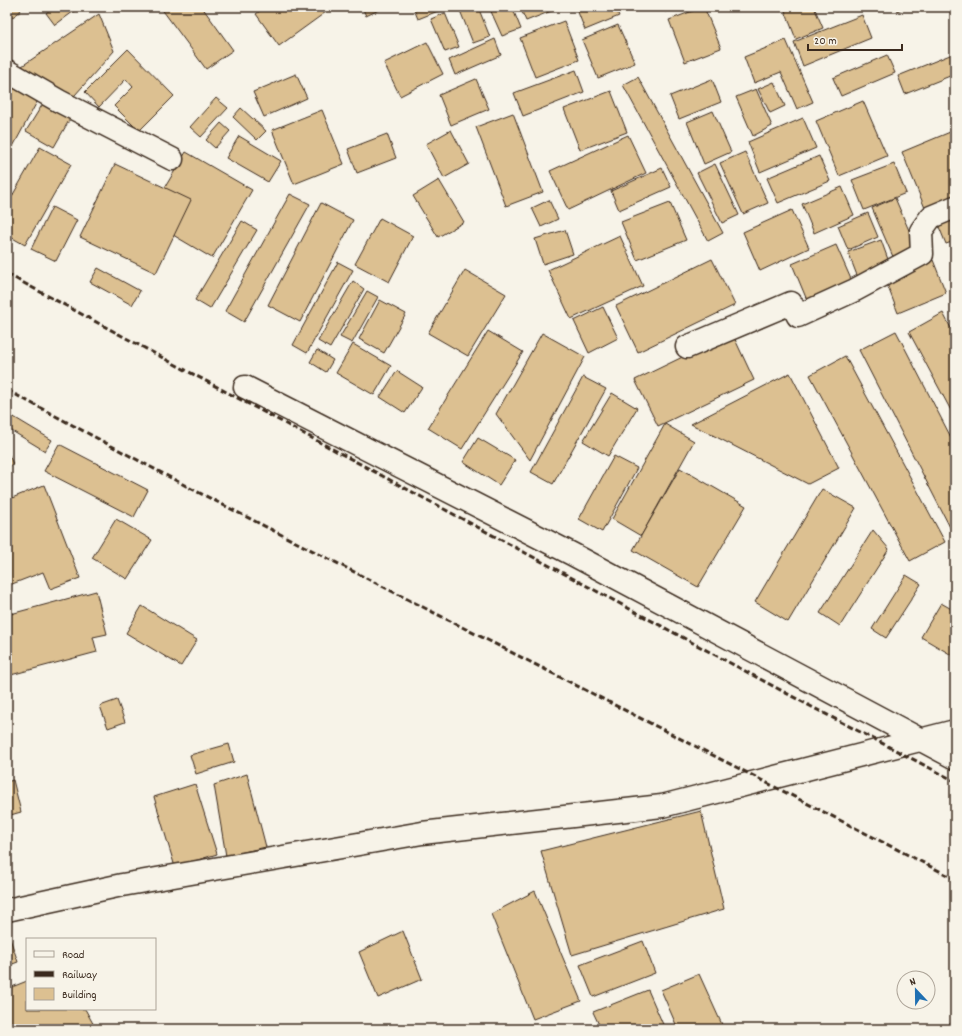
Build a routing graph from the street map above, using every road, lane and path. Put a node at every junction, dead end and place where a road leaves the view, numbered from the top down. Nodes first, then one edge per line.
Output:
1 (7, 71) edge
2 (172, 159) dead end
3 (955, 207) edge
4 (687, 347) dead end
5 (245, 387) dead end
6 (955, 731) edge
7 (921, 740) junction
8 (955, 758) edge
9 (7, 910) edge

1 - 2 street
3 - 4 street
5 - 7 street
6 - 7 street
7 - 8 street
7 - 9 street

